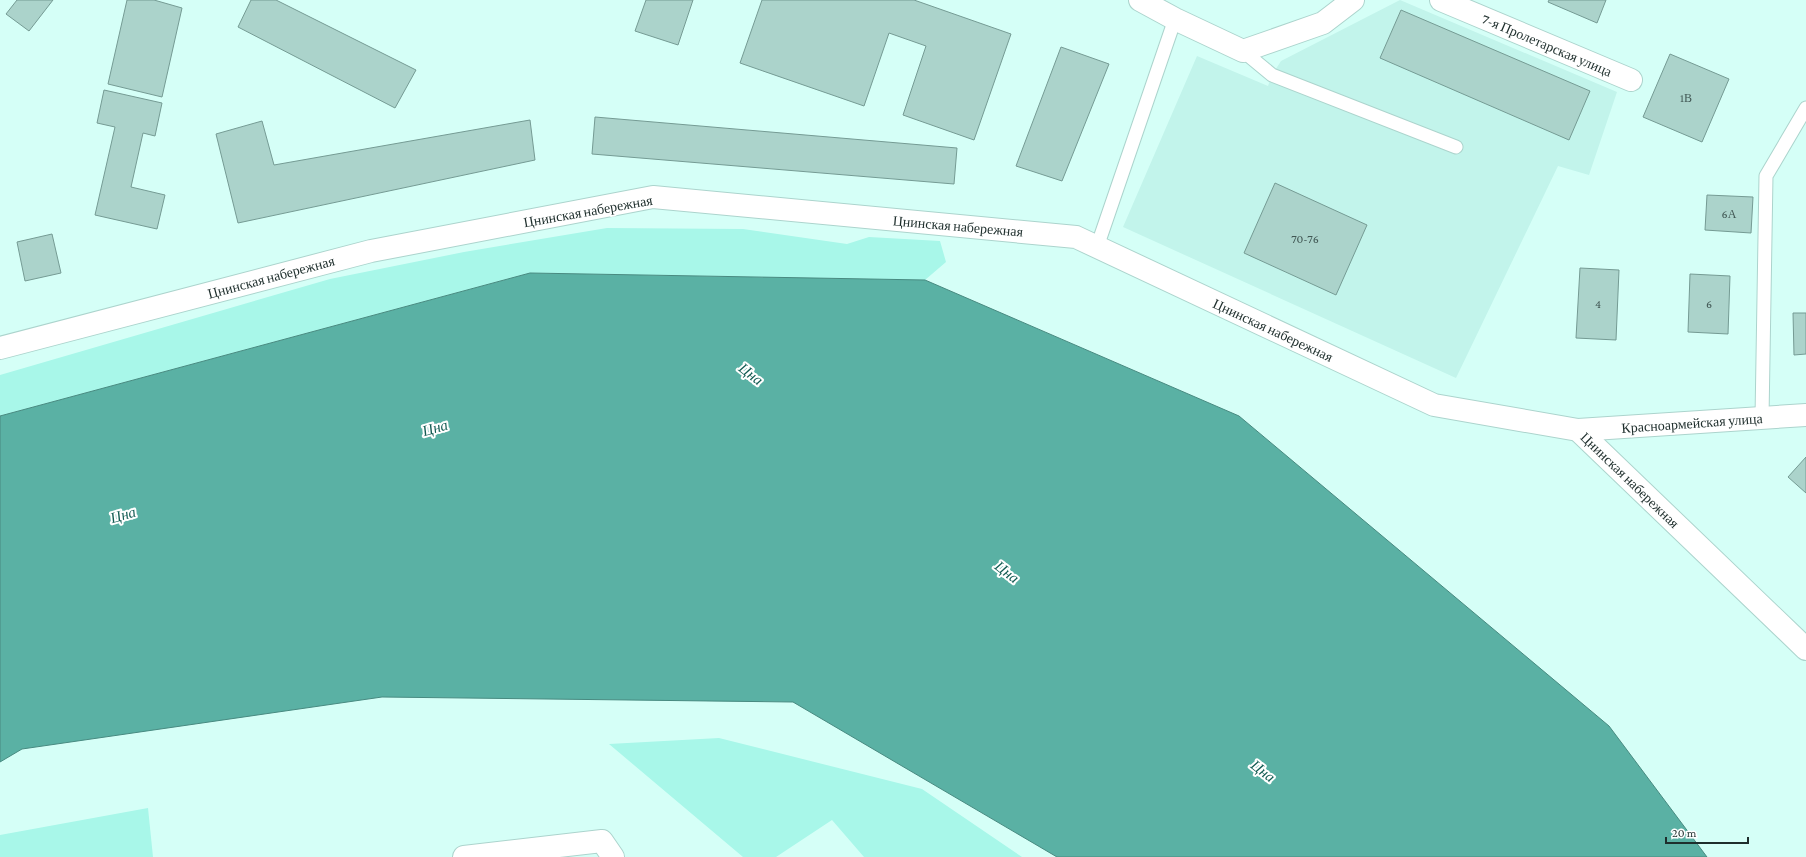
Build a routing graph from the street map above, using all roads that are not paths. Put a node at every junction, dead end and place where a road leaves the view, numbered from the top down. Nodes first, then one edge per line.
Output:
1 (1140, 0) edge
2 (1353, 0) edge
3 (1441, 0) edge
4 (1175, 19) junction
5 (1243, 51) junction
6 (1631, 80) dead end
7 (1806, 108) edge
8 (1456, 147) dead end
9 (1097, 247) junction
10 (0, 348) edge
11 (1806, 415) edge
12 (1762, 418) junction
13 (1578, 430) junction
14 (1806, 649) edge
15 (464, 857) edge
16 (613, 857) edge

1 - 4 street
2 - 5 street
3 - 6 street, 7-я Пролетарская улица
4 - 5 street
4 - 9 lane
5 - 8 lane
7 - 12 lane
9 - 10 street, Цнинская набережная
9 - 13 street, Цнинская набережная
11 - 12 street, Красноармейская улица
12 - 13 street, Красноармейская улица
13 - 14 street, Цнинская набережная
15 - 16 street

